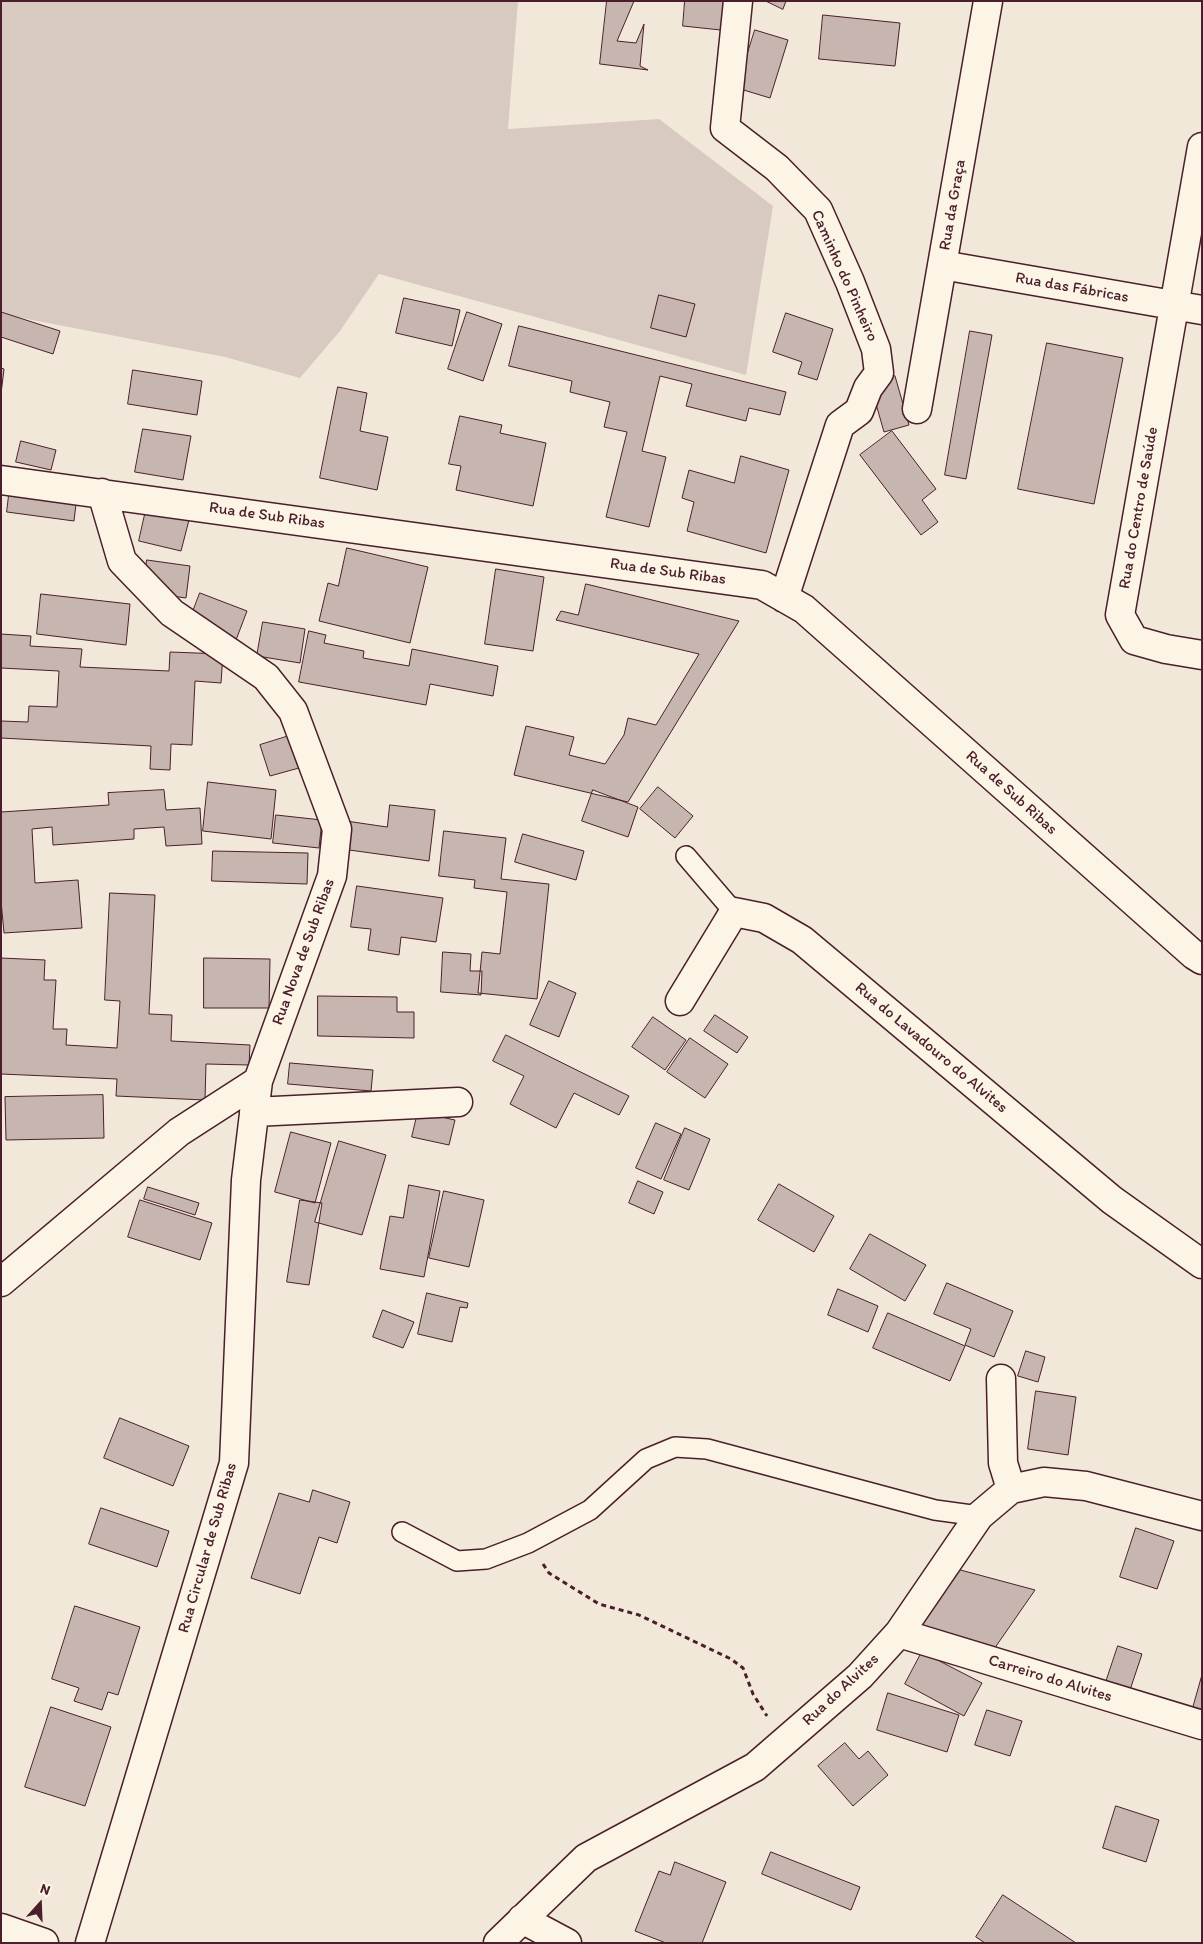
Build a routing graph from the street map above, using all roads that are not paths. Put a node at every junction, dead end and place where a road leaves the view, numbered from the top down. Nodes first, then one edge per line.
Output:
1 (738, 1) edge
2 (988, 1) edge
3 (1202, 148) edge
4 (942, 265) junction
5 (1175, 305) junction
6 (1202, 310) edge
7 (917, 409) dead end
8 (1, 480) edge
9 (102, 494) junction
10 (784, 598) junction
11 (1202, 655) edge
12 (686, 856) dead end
13 (734, 912) junction
14 (1202, 960) edge
15 (680, 1001) dead end
16 (258, 1081) junction
17 (458, 1102) dead end
18 (254, 1112) junction
19 (1202, 1264) edge
20 (1, 1282) edge
21 (1001, 1379) dead end
22 (1011, 1489) junction
23 (979, 1516) junction
24 (1202, 1516) edge
25 (402, 1532) dead end
26 (899, 1633) junction
27 (1202, 1725) edge
28 (522, 1919) junction
29 (1, 1928) edge
30 (44, 1943) edge
31 (90, 1943) edge
32 (498, 1943) edge
33 (566, 1943) edge

1 - 10 street, Caminho do Pinheiro
2 - 4 street, Rua da Graça
3 - 5 street, Rua do Centro de Saúde
4 - 5 street, Rua das Fábricas
4 - 7 street, Rua da Graça
5 - 6 street, Rua das Fábricas
5 - 11 street, Rua do Centro de Saúde
8 - 9 street, Rua de Sub Ribas
9 - 10 street, Rua de Sub Ribas
9 - 16 street, Rua Nova de Sub Ribas
10 - 14 street, Rua de Sub Ribas
12 - 13 lane
13 - 15 street
13 - 19 street, Rua do Lavadouro do Alvites
16 - 18 street, Rua Circular de Sub Ribas
16 - 20 street
17 - 18 street
18 - 31 street, Rua Circular de Sub Ribas
21 - 22 street
22 - 23 street, Rua do Alvites
22 - 24 street, Rua do Alvites
23 - 25 lane
23 - 26 street, Rua do Alvites
26 - 27 street, Carreiro do Alvites
26 - 28 street, Rua do Alvites
28 - 32 street, Rua do Alvites
28 - 33 street
29 - 30 street

